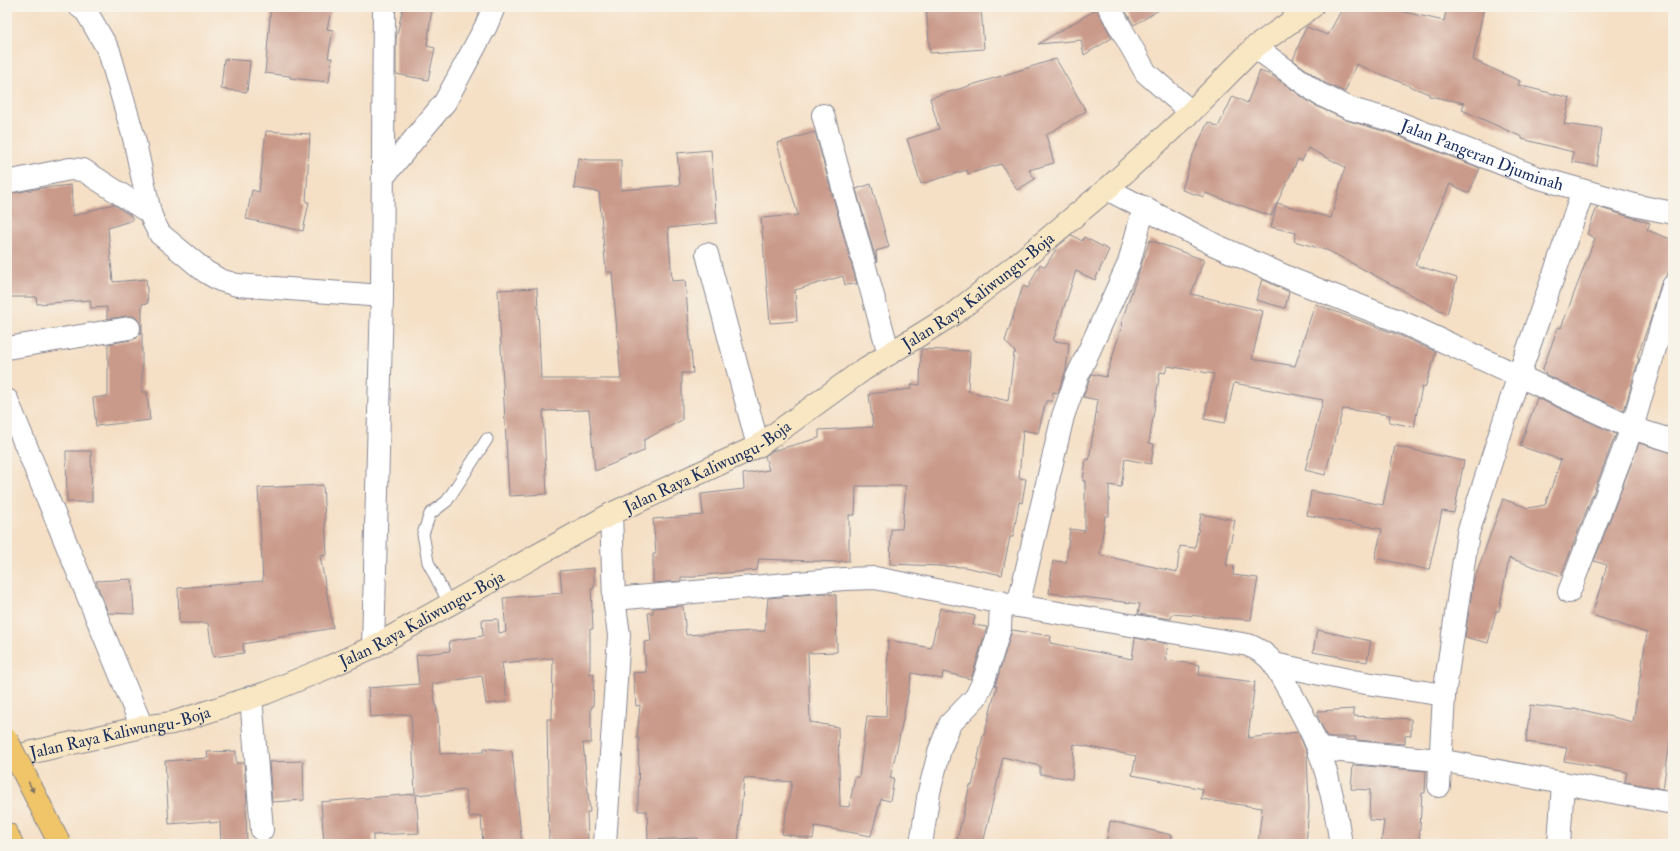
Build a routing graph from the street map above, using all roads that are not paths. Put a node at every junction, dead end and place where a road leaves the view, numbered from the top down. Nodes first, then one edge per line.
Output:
1 (80, 7) edge
2 (384, 7) edge
3 (494, 7) edge
4 (1109, 7) edge
5 (1312, 7) edge
6 (1262, 51) junction
7 (1191, 112) junction
8 (823, 115) dead end
9 (383, 177) junction
10 (7, 182) edge
11 (1107, 189) junction
12 (1583, 191) junction
13 (1144, 207) junction
14 (150, 213) junction
15 (1673, 213) edge
16 (707, 254) dead end
17 (1673, 286) edge
18 (382, 296) junction
19 (129, 328) dead end
20 (7, 348) edge
21 (889, 354) junction
22 (1519, 375) junction
23 (7, 400) edge
24 (1632, 428) junction
25 (487, 439) dead end
26 (1673, 441) edge
27 (758, 446) junction
28 (611, 514) junction
29 (1569, 592) dead end
30 (614, 600) junction
31 (1010, 604) junction
32 (450, 605) junction
33 (373, 647) junction
34 (1274, 664) junction
35 (1444, 695) junction
36 (251, 697) junction
37 (142, 727) junction
38 (7, 740) edge
39 (1319, 749) junction
40 (7, 758) edge
41 (1439, 760) junction
42 (1563, 783) junction
43 (1439, 786) dead end
44 (1673, 804) edge
45 (262, 830) dead end
46 (7, 834) edge
47 (12, 844) edge
48 (60, 844) edge
49 (605, 844) edge
50 (921, 844) edge
51 (1341, 844) edge
52 (1559, 844) edge

1 - 14 street
2 - 9 street
3 - 9 street
4 - 7 street
5 - 6 main road, Jalan Raya Kaliwungu-Boja
6 - 7 main road, Jalan Raya Kaliwungu-Boja
6 - 12 street, Jalan Pangeran Djuminah
7 - 11 main road, Jalan Raya Kaliwungu-Boja
8 - 21 street
9 - 18 street
10 - 14 street
11 - 13 street
11 - 21 main road, Jalan Raya Kaliwungu-Boja
12 - 15 street, Jalan Pangeran Djuminah
12 - 22 street
13 - 22 street
13 - 31 street
14 - 18 street
16 - 27 street
17 - 24 street
18 - 33 street
19 - 20 street
21 - 27 main road, Jalan Raya Kaliwungu-Boja
22 - 24 street
22 - 35 street
23 - 37 street
24 - 26 street
24 - 29 street
25 - 32 lane
27 - 28 main road, Jalan Raya Kaliwungu-Boja
28 - 30 street
28 - 32 main road, Jalan Raya Kaliwungu-Boja
30 - 31 street
30 - 49 street
31 - 34 street
31 - 50 street
32 - 33 main road, Jalan Raya Kaliwungu-Boja
33 - 36 main road, Jalan Raya Kaliwungu-Boja
34 - 35 street
34 - 39 street
35 - 41 street
36 - 37 main road, Jalan Raya Kaliwungu-Boja
36 - 45 street
37 - 40 main road, Jalan Raya Kaliwungu-Boja
38 -> 48 highway, bridge
39 - 41 street
39 - 51 street
41 - 42 street
41 - 43 street
42 - 44 street
42 - 52 street
46 - 47 highway

